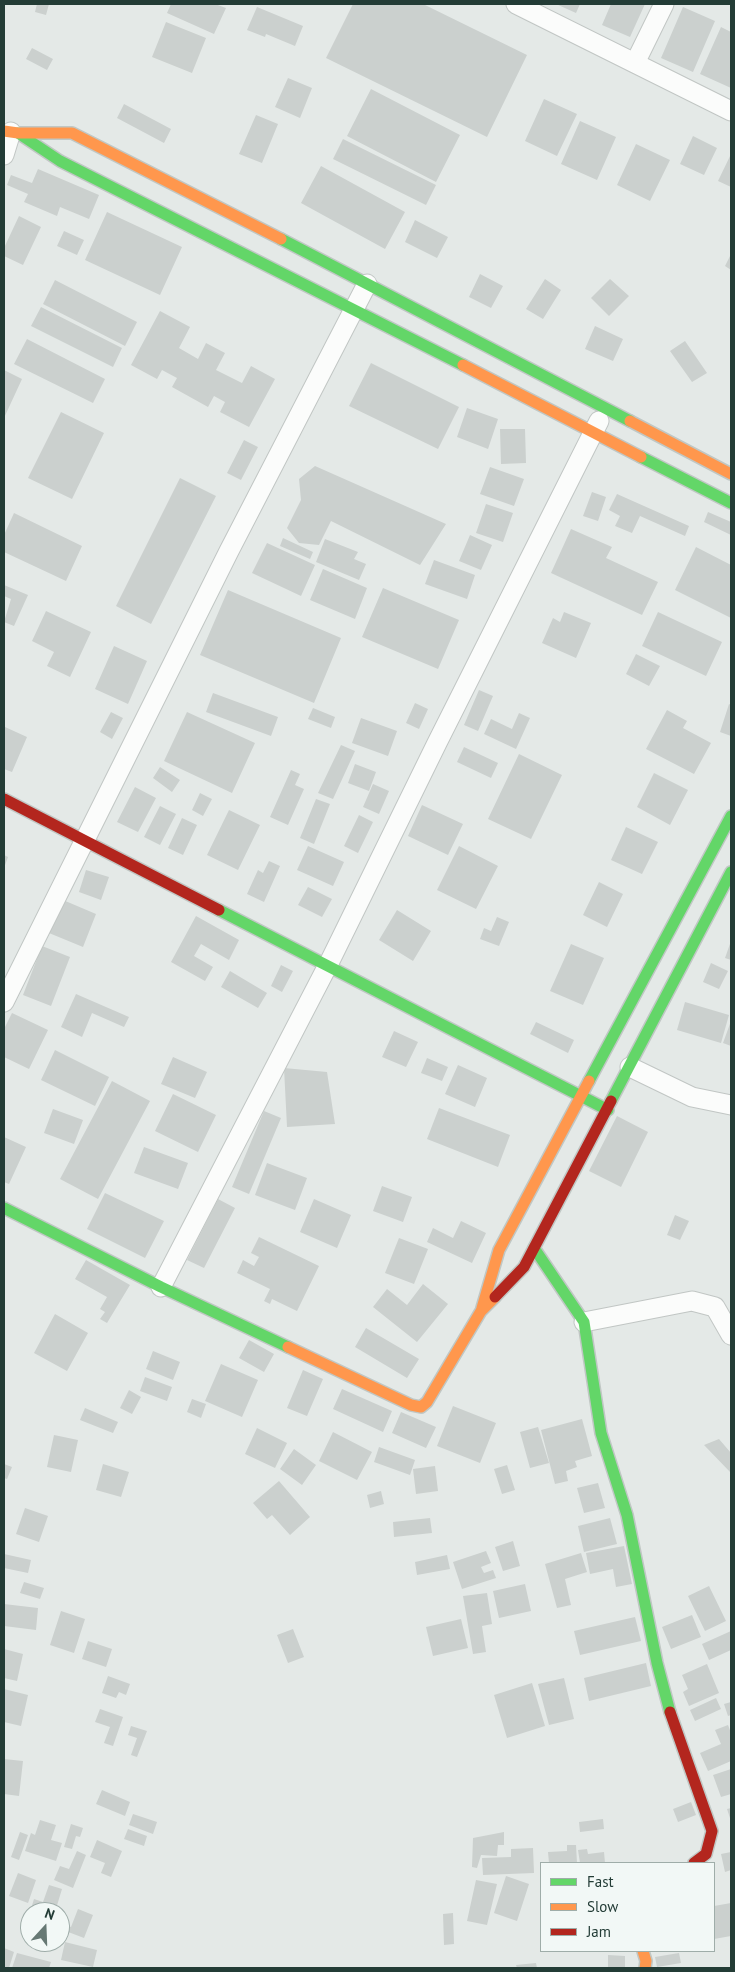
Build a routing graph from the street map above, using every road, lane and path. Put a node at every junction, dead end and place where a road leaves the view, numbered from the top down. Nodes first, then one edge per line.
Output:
1 (516, 4) edge
2 (664, 4) edge
3 (635, 63) junction
4 (731, 111) edge
5 (11, 132) edge
6 (4, 155) edge
7 (223, 226) junction
8 (368, 284) junction
9 (354, 309) junction
10 (606, 409) junction
11 (593, 431) junction
12 (731, 474) edge
13 (731, 503) edge
14 (4, 799) edge
15 (731, 816) edge
16 (85, 841) junction
17 (731, 872) edge
18 (328, 965) junction
19 (4, 1002) edge
20 (630, 1067) junction
21 (582, 1096) junction
22 (731, 1105) edge
23 (608, 1110) junction
24 (4, 1208) edge
25 (534, 1248) junction
26 (161, 1287) junction
27 (481, 1311) junction
28 (584, 1322) junction
29 (731, 1335) edge
30 (695, 1862) edge
31 (643, 1952) edge
32 (645, 1968) edge

1 - 3 street
2 - 3 street
3 - 4 street
5 - 6 street
5 - 7 street
5 - 7 street
7 - 8 street
7 - 9 street
8 - 9 street
8 - 10 street
9 - 11 street
9 - 16 street
10 - 11 street
10 - 12 street
11 - 13 street
11 - 18 street
14 - 16 street
15 - 21 street
16 - 18 street
16 - 19 street
17 - 20 street
18 - 21 street
18 - 26 street
20 - 22 street
20 - 23 street
21 - 23 street
21 - 27 street
23 - 25 street
24 - 26 street
25 - 27 street
25 - 28 street
26 - 27 street
28 - 29 street
28 - 30 street
31 - 32 street

